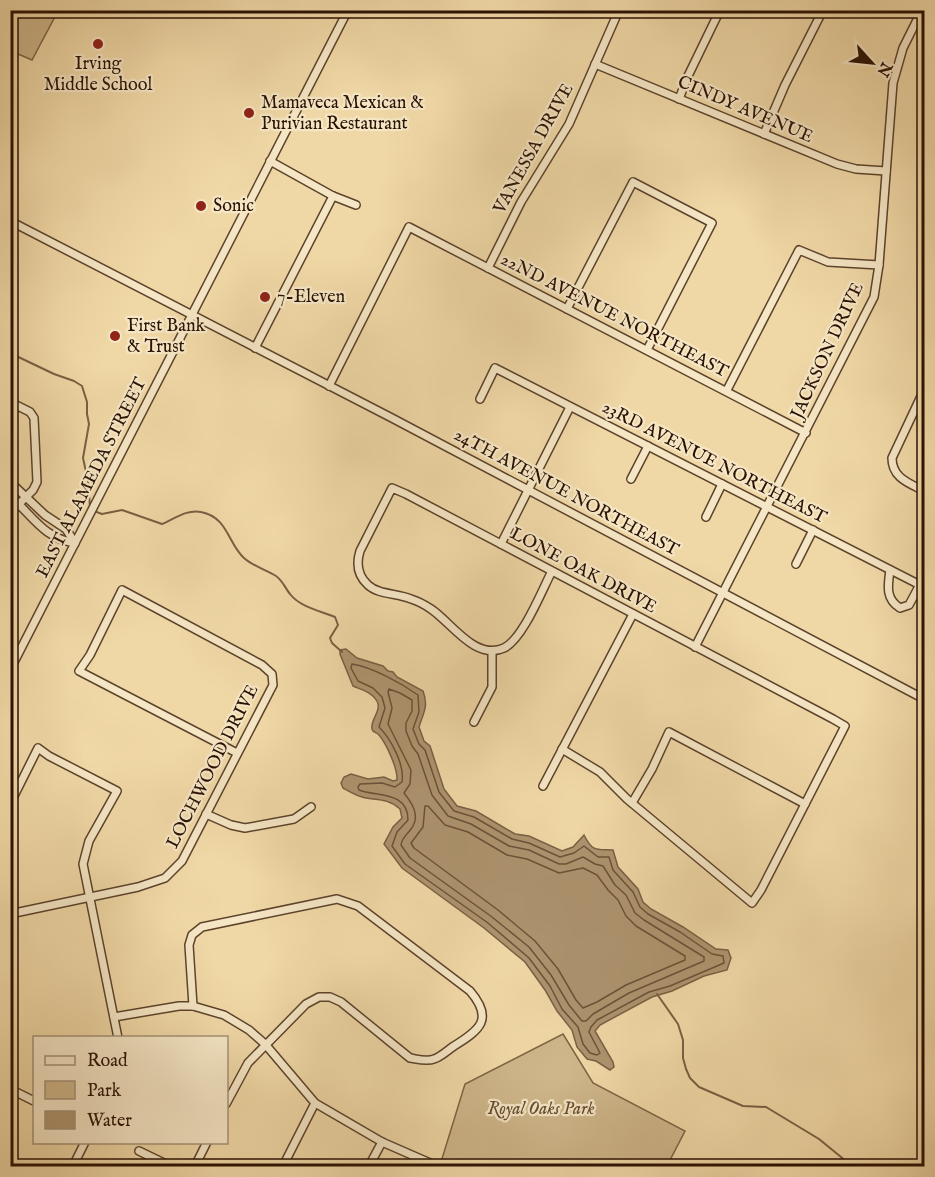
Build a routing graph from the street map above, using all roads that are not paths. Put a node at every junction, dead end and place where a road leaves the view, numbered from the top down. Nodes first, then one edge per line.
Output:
1 (348, 10) edge
2 (619, 10) edge
3 (720, 10) edge
4 (823, 10) edge
5 (922, 10) edge
6 (595, 64) junction
7 (679, 99) junction
8 (764, 134) junction
9 (270, 161) junction
10 (885, 171) junction
11 (333, 196) junction
12 (356, 206) dead end
13 (10, 221) edge
14 (879, 265) junction
15 (488, 268) junction
16 (567, 309) junction
17 (193, 315) junction
18 (255, 348) junction
19 (647, 350) junction
20 (329, 386) junction
21 (727, 390) junction
22 (924, 390) edge
23 (480, 399) dead end
24 (10, 402) edge
25 (570, 407) junction
26 (806, 433) junction
27 (648, 446) junction
28 (632, 479) dead end
29 (10, 482) edge
30 (722, 484) junction
31 (529, 490) junction
32 (924, 491) edge
33 (10, 496) edge
34 (26, 496) junction
35 (19, 504) junction
36 (766, 507) junction
37 (10, 513) edge
38 (706, 517) dead end
39 (813, 530) junction
40 (75, 543) junction
41 (501, 544) junction
42 (796, 564) dead end
43 (890, 570) junction
44 (552, 571) junction
45 (924, 577) edge
46 (921, 585) junction
47 (725, 593) junction
48 (633, 614) junction
49 (695, 647) junction
50 (492, 651) junction
51 (10, 670) edge
52 (924, 699) edge
53 (474, 722) dead end
54 (562, 749) junction
55 (237, 753) junction
56 (543, 786) dead end
57 (632, 803) junction
58 (10, 804) edge
59 (805, 804) junction
60 (311, 807) dead end
61 (206, 814) junction
62 (88, 897) junction
63 (10, 914) edge
64 (193, 1006) junction
65 (114, 1017) junction
66 (118, 1036) edge
67 (265, 1044) junction
68 (10, 1089) edge
69 (33, 1100) edge
70 (228, 1100) edge
71 (315, 1103) junction
72 (382, 1142) junction
73 (84, 1144) edge
74 (206, 1144) edge
75 (139, 1151) dead end
76 (72, 1167) edge
77 (170, 1167) edge
78 (195, 1167) edge
79 (283, 1167) edge
80 (369, 1167) edge
81 (437, 1167) edge

1 - 9 street, EAST ALAMEDA STREET
2 - 6 street, VANESSA DRIVE
3 - 7 street
4 - 8 street
5 - 10 street, JACKSON DRIVE
6 - 7 street, CINDY AVENUE
6 - 15 street, VANESSA DRIVE
7 - 8 street, CINDY AVENUE
8 - 10 street, CINDY AVENUE
9 - 11 street
9 - 17 street, EAST ALAMEDA STREET
10 - 14 street, JACKSON DRIVE
11 - 12 street
11 - 18 street
13 - 17 street, 24TH AVENUE NORTHEAST
14 - 21 street
14 - 26 street, JACKSON DRIVE
15 - 16 street, 22ND AVENUE NORTHEAST
15 - 20 street, 22ND AVENUE NORTHEAST
16 - 19 street, 22ND AVENUE NORTHEAST
16 - 19 street
17 - 18 street, 24TH AVENUE NORTHEAST
17 - 40 street, EAST ALAMEDA STREET
18 - 20 street, 24TH AVENUE NORTHEAST
19 - 21 street, 22ND AVENUE NORTHEAST
20 - 31 street, 24TH AVENUE NORTHEAST
21 - 26 street, 22ND AVENUE NORTHEAST
22 - 32 street
23 - 25 street, 23RD AVENUE NORTHEAST
24 - 34 street
25 - 27 street, 23RD AVENUE NORTHEAST
25 - 31 street
26 - 36 street, JACKSON DRIVE
27 - 28 street
27 - 30 street, 23RD AVENUE NORTHEAST
29 - 34 street
30 - 36 street, 23RD AVENUE NORTHEAST
30 - 38 street
31 - 41 street
31 - 47 street, 24TH AVENUE NORTHEAST
33 - 35 street
34 - 35 street
34 - 40 street
35 - 37 street
35 - 40 street
36 - 39 street, 23RD AVENUE NORTHEAST
36 - 47 street, JACKSON DRIVE
39 - 42 street
39 - 43 street, 23RD AVENUE NORTHEAST
40 - 51 street, EAST ALAMEDA STREET
41 - 44 street, LONE OAK DRIVE
41 - 50 street, LONE OAK DRIVE
43 - 46 street, 23RD AVENUE NORTHEAST
43 - 46 street
44 - 48 street, LONE OAK DRIVE
44 - 50 street
45 - 46 street
47 - 49 street, JACKSON DRIVE
47 - 52 street, 24TH AVENUE NORTHEAST
48 - 49 street, LONE OAK DRIVE
48 - 54 street
49 - 59 street, LONE OAK DRIVE
50 - 53 street
54 - 56 street
54 - 57 street
55 - 55 street, LOCHWOOD DRIVE
55 - 61 street, LOCHWOOD DRIVE
57 - 59 street
57 - 59 street
58 - 62 street
60 - 61 street
61 - 62 street, LOCHWOOD DRIVE
62 - 63 street, LOCHWOOD DRIVE
62 - 65 street
64 - 65 street
64 - 67 street
64 - 67 street
65 - 66 street
67 - 70 street
67 - 71 street
68 - 69 street
71 - 72 street
71 - 79 street
72 - 80 street
72 - 81 street
73 - 76 street
74 - 78 street
75 - 77 street

